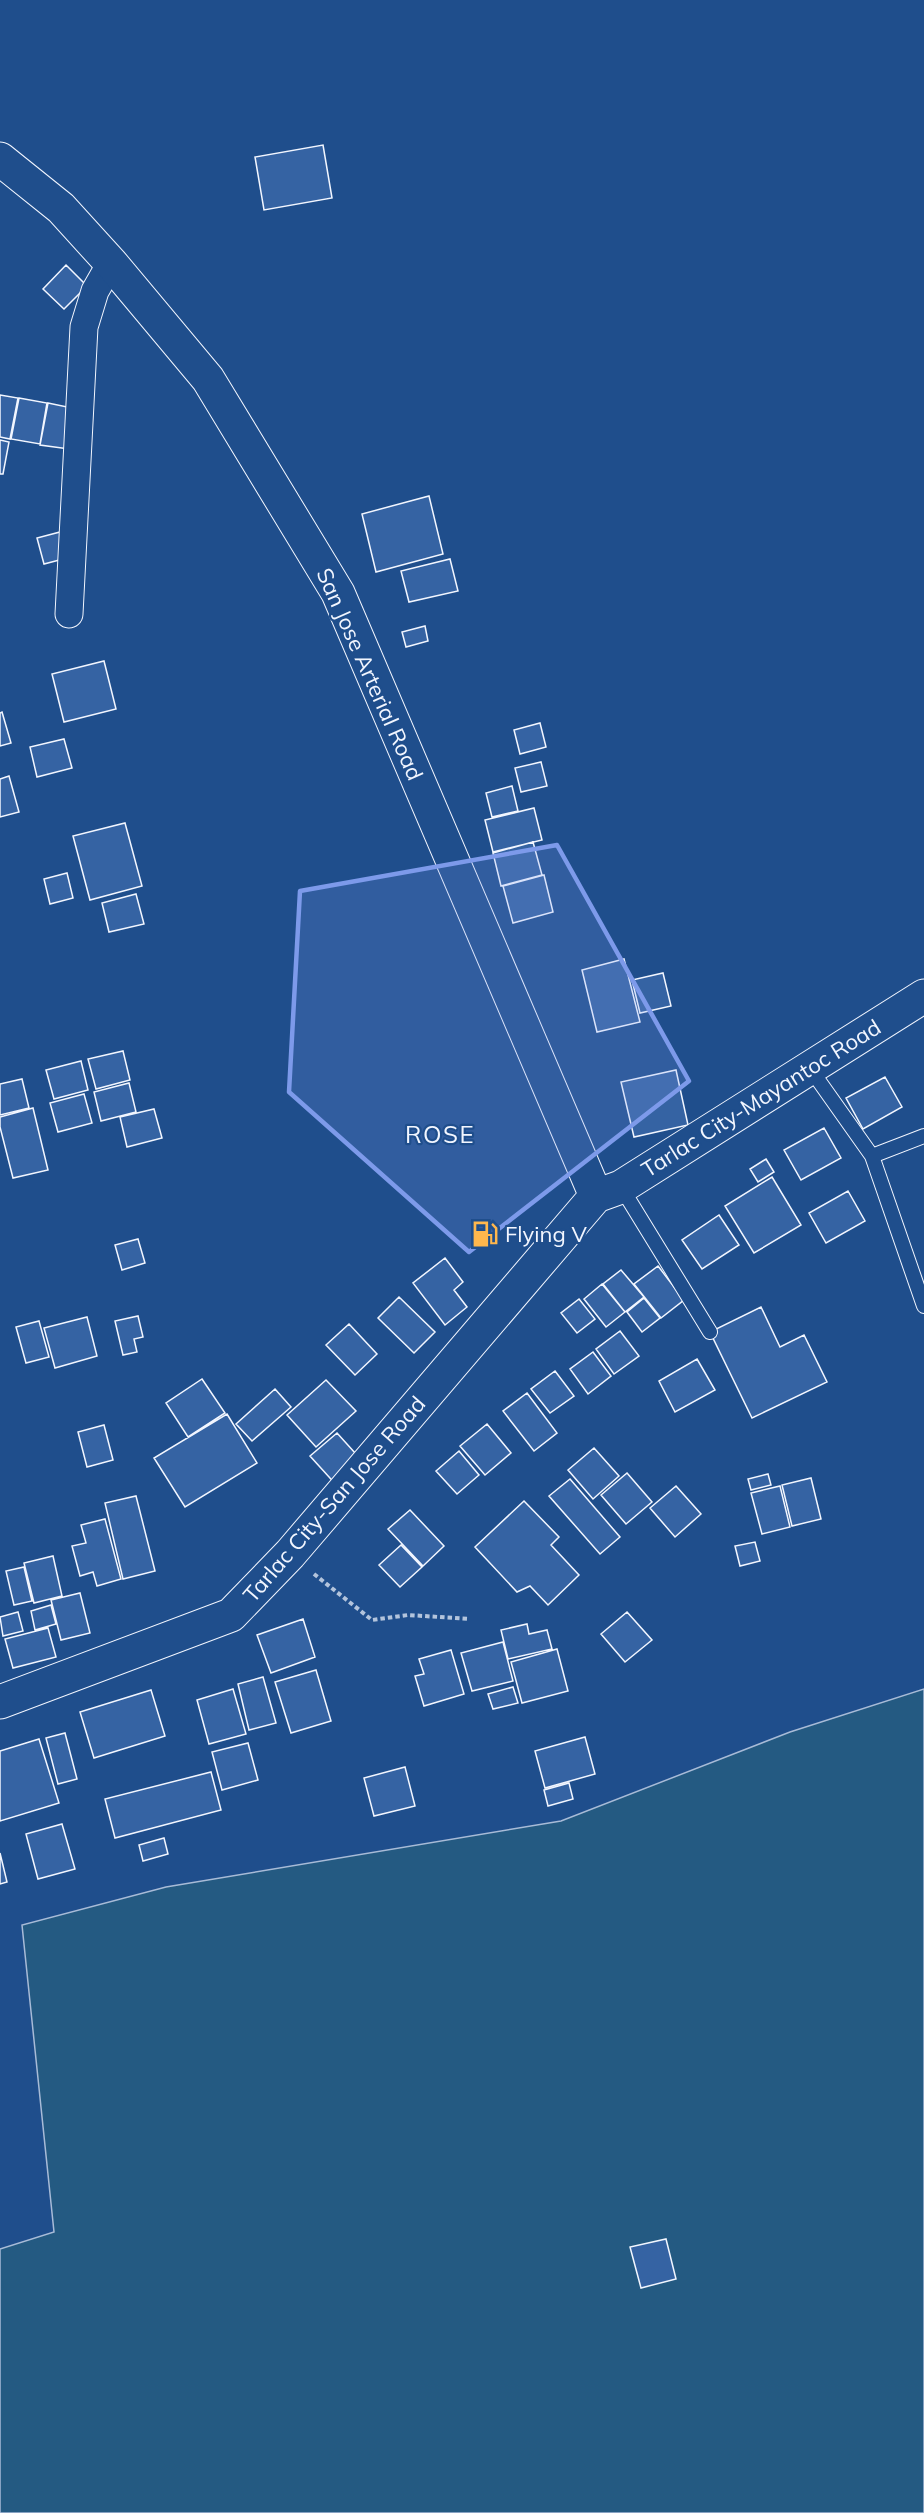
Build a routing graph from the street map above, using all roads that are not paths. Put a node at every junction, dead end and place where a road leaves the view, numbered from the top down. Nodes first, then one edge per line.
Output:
1 (0, 159) edge
2 (111, 263) junction
3 (69, 614) dead end
4 (924, 996) edge
5 (808, 1067) junction
6 (924, 1136) edge
7 (872, 1156) junction
8 (608, 1191) junction
9 (924, 1306) edge
10 (710, 1332) dead end
11 (0, 1702) edge

1 - 2 main road, San Jose Arterial Road
2 - 3 street
2 - 8 main road, San Jose Arterial Road
4 - 5 main road, Tarlac City-Mayantoc Road
5 - 7 lane
5 - 8 main road, Tarlac City-Mayantoc Road
6 - 7 lane
7 - 9 lane
8 - 10 lane
8 - 11 main road, Tarlac City-San Jose Road

